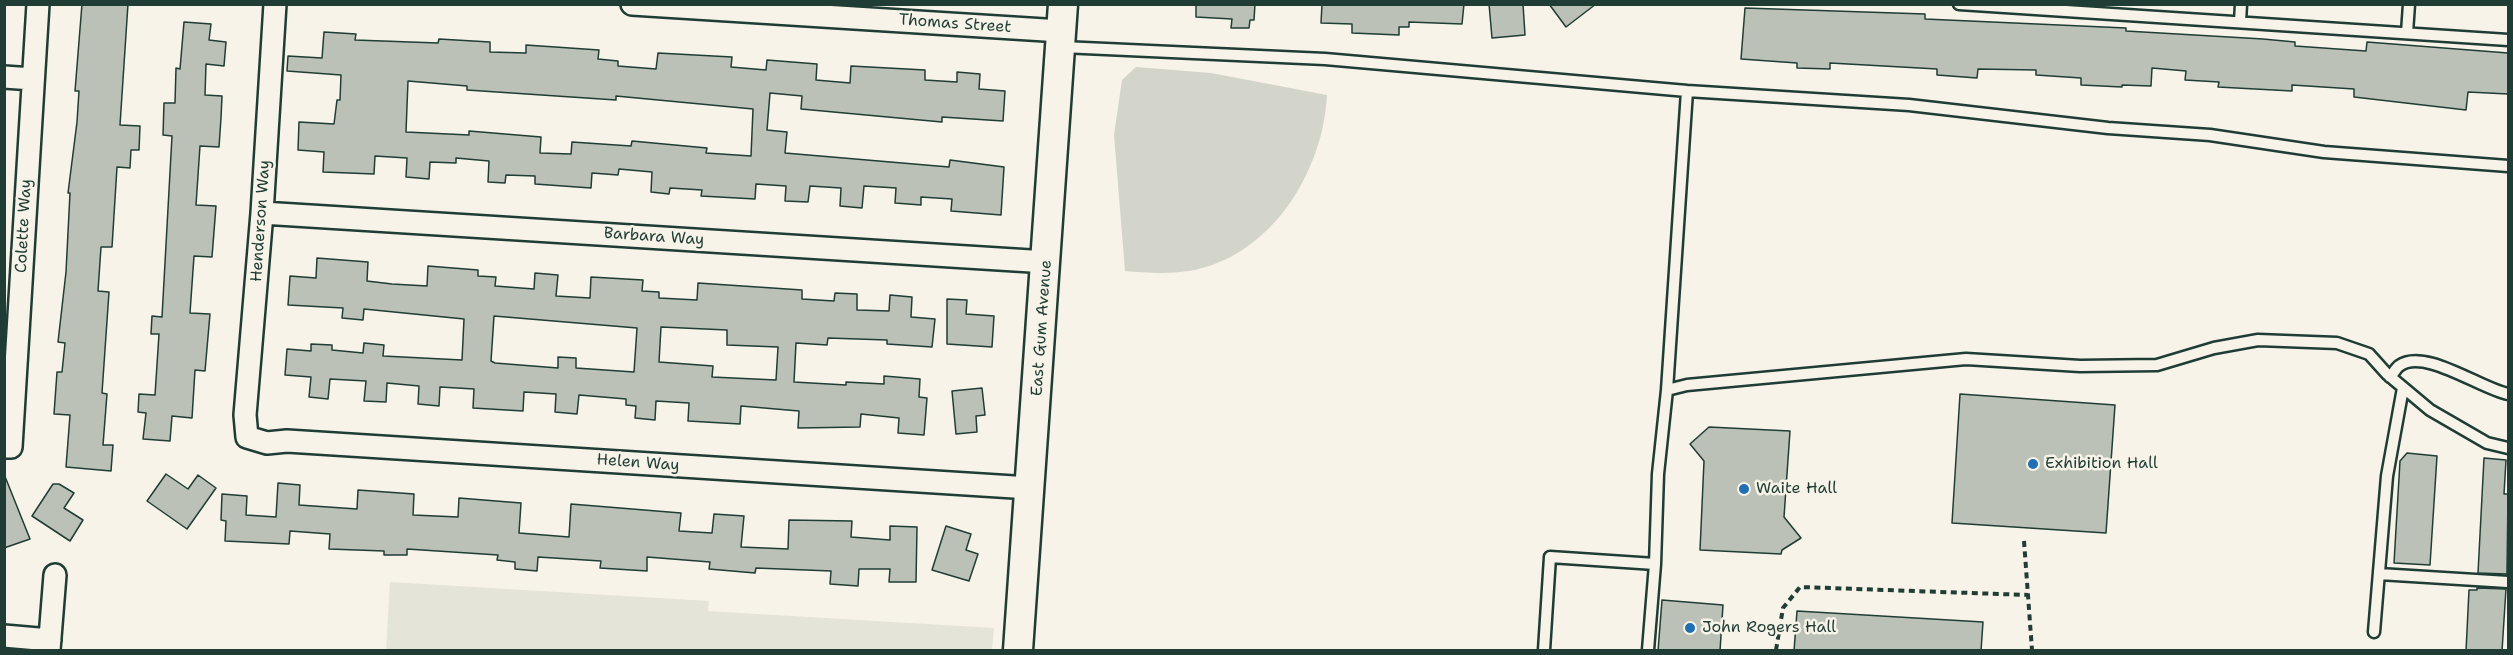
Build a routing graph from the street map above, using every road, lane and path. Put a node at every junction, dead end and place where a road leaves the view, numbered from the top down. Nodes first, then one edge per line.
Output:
1 (38, 4) edge
2 (274, 4) edge
3 (292, 4) edge
4 (632, 4) edge
5 (1959, 4) edge
6 (2241, 4) edge
7 (2409, 4) edge
8 (2079, 8) edge
9 (821, 10) edge
10 (2240, 22) junction
11 (1062, 28) edge
12 (2408, 33) junction
13 (272, 40) junction
14 (2508, 40) edge
15 (4, 77) edge
16 (33, 79) junction
17 (1687, 91) junction
18 (2508, 166) edge
19 (262, 213) junction
20 (1047, 262) junction
21 (2390, 377) junction
22 (2403, 388) junction
23 (1667, 390) junction
24 (2508, 394) edge
25 (247, 437) joint
26 (8, 447) edge
27 (2508, 448) edge
28 (1030, 488) junction
29 (2024, 541) dead end
30 (1655, 564) junction
31 (2379, 574) junction
32 (55, 575) dead end
33 (2508, 582) edge
34 (2028, 595) junction
35 (2374, 632) dead end
36 (4, 636) edge
37 (49, 645) edge
38 (1018, 651) edge
39 (1544, 651) edge
40 (1648, 651) edge
41 (1776, 651) edge
42 (2032, 651) edge

1 - 16 street, Colette Way
2 - 13 street, Henderson Way
3 - 13 street
4 - 9 street, Thomas Street
5 - 8 lane
6 - 10 lane
7 - 12 lane
8 - 10 lane
9 - 11 street, Thomas Street
10 - 12 lane
11 - 17 lane
11 - 20 street, East Gum Avenue
12 - 14 lane
13 - 19 street, Henderson Way
15 - 16 street
16 - 26 street, Colette Way
17 - 18 lane
17 - 23 lane
19 - 20 street, Barbara Way
19 - 25 street, Henderson Way
20 - 28 street, East Gum Avenue
21 - 22 lane
21 - 23 lane
21 - 24 lane
22 - 27 lane
22 - 31 lane
23 - 30 lane
25 - 28 street, Helen Way
28 - 38 street, East Gum Avenue
29 - 34 path
30 - 39 lane
30 - 40 lane
31 - 33 lane
31 - 35 lane
32 - 37 street
34 - 41 path
34 - 42 path
36 - 37 street

